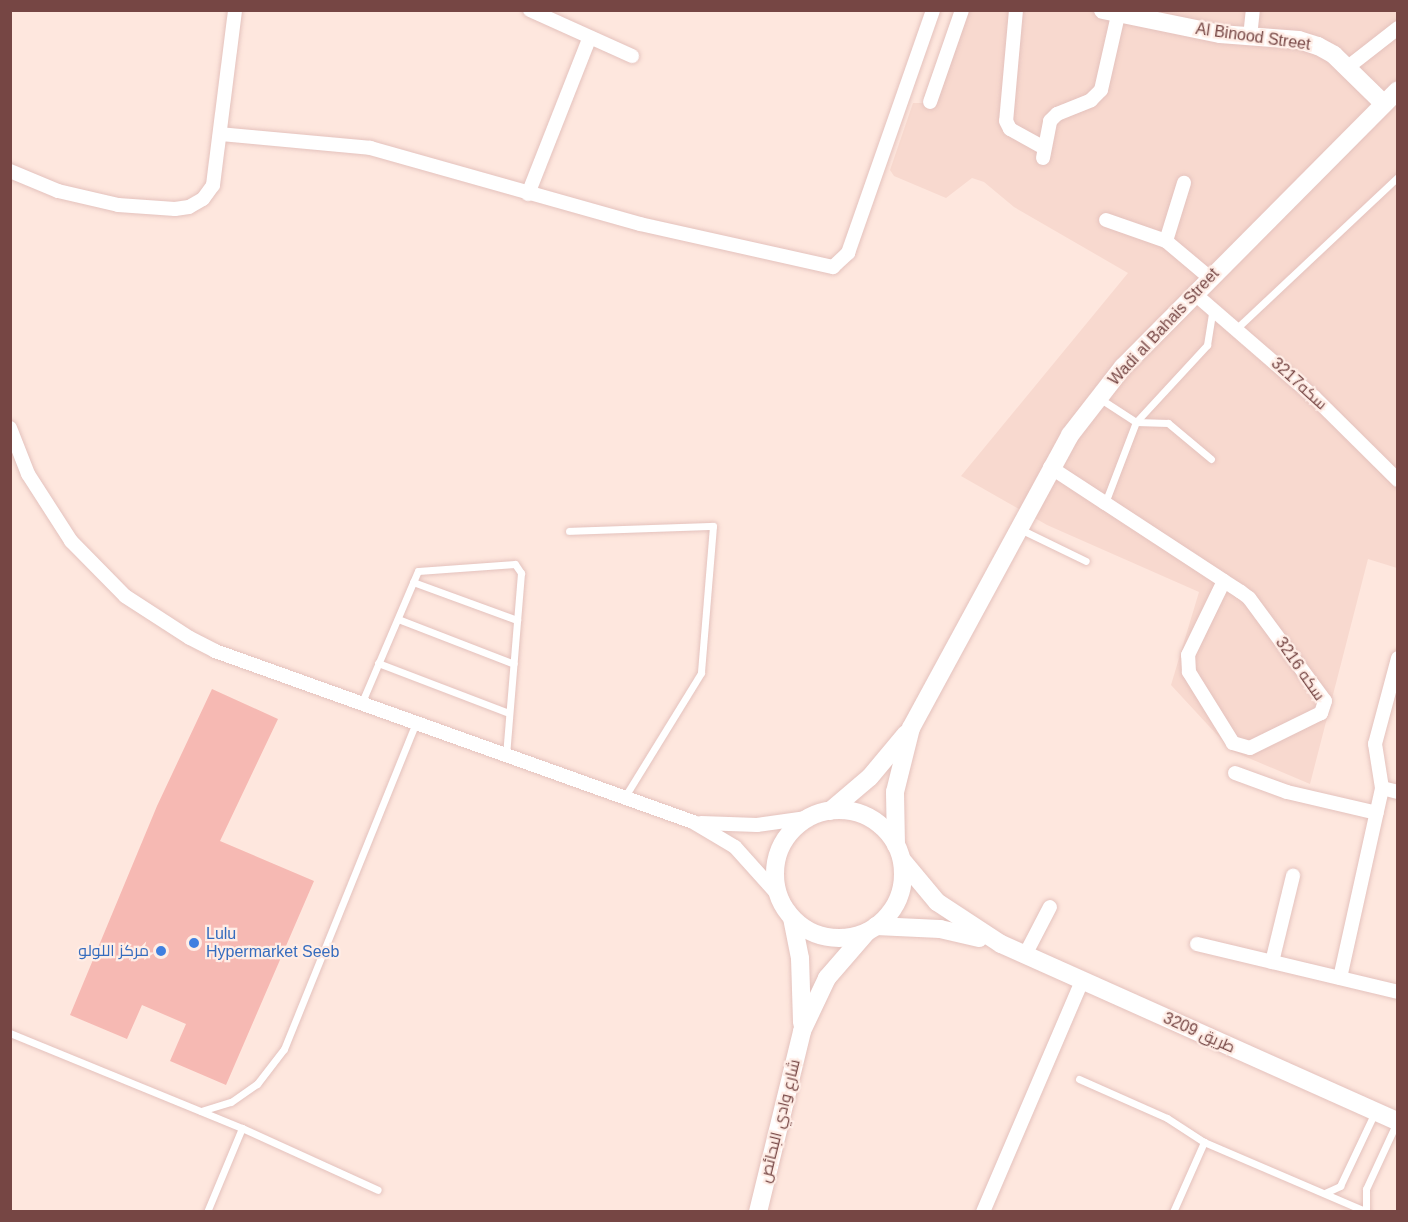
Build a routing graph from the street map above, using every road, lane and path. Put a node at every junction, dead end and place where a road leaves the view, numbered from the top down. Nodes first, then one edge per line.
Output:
1 (235, 10) edge
2 (530, 10) edge
3 (933, 10) edge
4 (962, 10) edge
5 (1016, 10) edge
6 (1253, 10) edge
7 (1111, 13) edge
8 (1398, 28) edge
9 (1250, 37) junction
10 (589, 39) junction
11 (633, 56) dead end
12 (1348, 68) junction
13 (1398, 90) edge
14 (930, 102) dead end
15 (1383, 103) junction
16 (220, 134) junction
17 (10, 171) edge
18 (1398, 177) edge
19 (1184, 183) dead end
20 (528, 194) junction
21 (1106, 220) dead end
22 (1166, 241) junction
23 (1210, 278) junction
24 (1195, 294) junction
25 (1213, 309) junction
26 (1237, 328) junction
27 (1100, 398) junction
28 (1136, 422) junction
29 (10, 429) edge
30 (1211, 459) dead end
31 (1050, 467) junction
32 (1398, 480) edge
33 (1105, 503) junction
34 (1017, 528) junction
35 (568, 531) dead end
36 (1086, 561) dead end
37 (1224, 581) junction
38 (413, 582) junction
39 (398, 619) junction
40 (518, 620) junction
41 (1398, 658) edge
42 (378, 663) junction
43 (514, 664) junction
44 (362, 702) junction
45 (509, 713) junction
46 (416, 721) junction
47 (911, 728) junction
48 (506, 755) junction
49 (1235, 773) dead end
50 (1382, 788) junction
51 (1398, 792) edge
52 (623, 800) junction
53 (830, 811) junction
54 (1377, 813) junction
55 (807, 818) junction
56 (693, 822) junction
57 (899, 853) junction
58 (1293, 876) dead end
59 (778, 895) junction
60 (1050, 907) dead end
61 (792, 918) junction
62 (872, 929) junction
63 (1001, 944) junction
64 (1197, 944) dead end
65 (1025, 955) junction
66 (1272, 962) junction
67 (1340, 978) junction
68 (1082, 981) junction
69 (1398, 992) edge
70 (802, 1031) junction
71 (10, 1033) edge
72 (1079, 1079) dead end
73 (201, 1112) junction
74 (1376, 1112) junction
75 (1398, 1122) edge
76 (242, 1128) junction
77 (1204, 1142) junction
78 (378, 1190) dead end
79 (1325, 1193) junction
80 (1366, 1211) edge
81 (207, 1212) edge
82 (758, 1212) edge
83 (983, 1212) edge
84 (1173, 1212) edge

1 - 16 street
2 - 10 street
3 - 20 street
4 - 14 street
5 - 7 street
6 - 9 street
7 - 9 street, Al Binood Street
8 - 12 street
9 - 12 street, Al Binood Street
10 - 11 street
10 - 20 street
12 - 15 street, Al Binood Street
13 - 15 street, Wadi al Bahais Street
15 - 23 street, Wadi al Bahais Street
16 - 17 street
16 - 20 street
18 - 26 lane
19 - 22 street
21 - 22 street
22 - 23 street
23 - 24 street, Wadi al Bahais Street
24 - 25 street, سكه3217
24 - 27 street, Wadi al Bahais Street
25 - 26 street, سكه3217
25 - 28 lane
26 - 32 street, سكه3217
27 - 28 lane
27 - 31 street, Wadi al Bahais Street
28 - 30 lane
28 - 33 lane
29 - 44 street
31 - 33 street, سكه 3216
31 - 34 street, Wadi al Bahais Street
33 - 37 street, سكه 3216
34 - 36 lane
34 - 47 street, Wadi al Bahais Street
35 - 52 lane
37 - 37 street, سكه 3216
38 - 39 lane
38 - 40 lane
38 - 40 lane
39 - 42 lane
39 - 43 lane
40 - 43 lane
41 - 50 street
42 - 44 lane
42 - 45 lane
43 - 45 lane
44 - 46 street
45 - 48 lane
46 - 48 street
46 - 73 lane
47 - 53 street, Wadi al Bahais Street
47 - 57 street, Wadi al Bahais Street
48 - 52 street
49 - 54 street
50 - 51 street
50 - 54 street
52 - 56 street
53 - 55 street
53 - 57 street
54 - 67 street
55 - 56 street
55 - 59 street
56 - 59 street
57 - 62 street
57 - 63 street
58 - 66 street
59 - 61 street
60 - 65 street
61 - 62 street
61 - 70 street
62 - 63 street
62 - 70 street
63 - 65 street, طريق 3209
64 - 66 street
65 - 68 street, طريق 3209
66 - 67 street
67 - 69 street
68 - 74 street, طريق 3209
68 - 83 street
70 - 82 street, شارع وادي البحائص
71 - 73 lane
72 - 77 lane
73 - 76 lane
74 - 75 street, طريق 3209
74 - 79 lane
75 - 80 lane
76 - 78 lane
76 - 81 lane
77 - 79 lane
77 - 84 lane
79 - 80 lane

